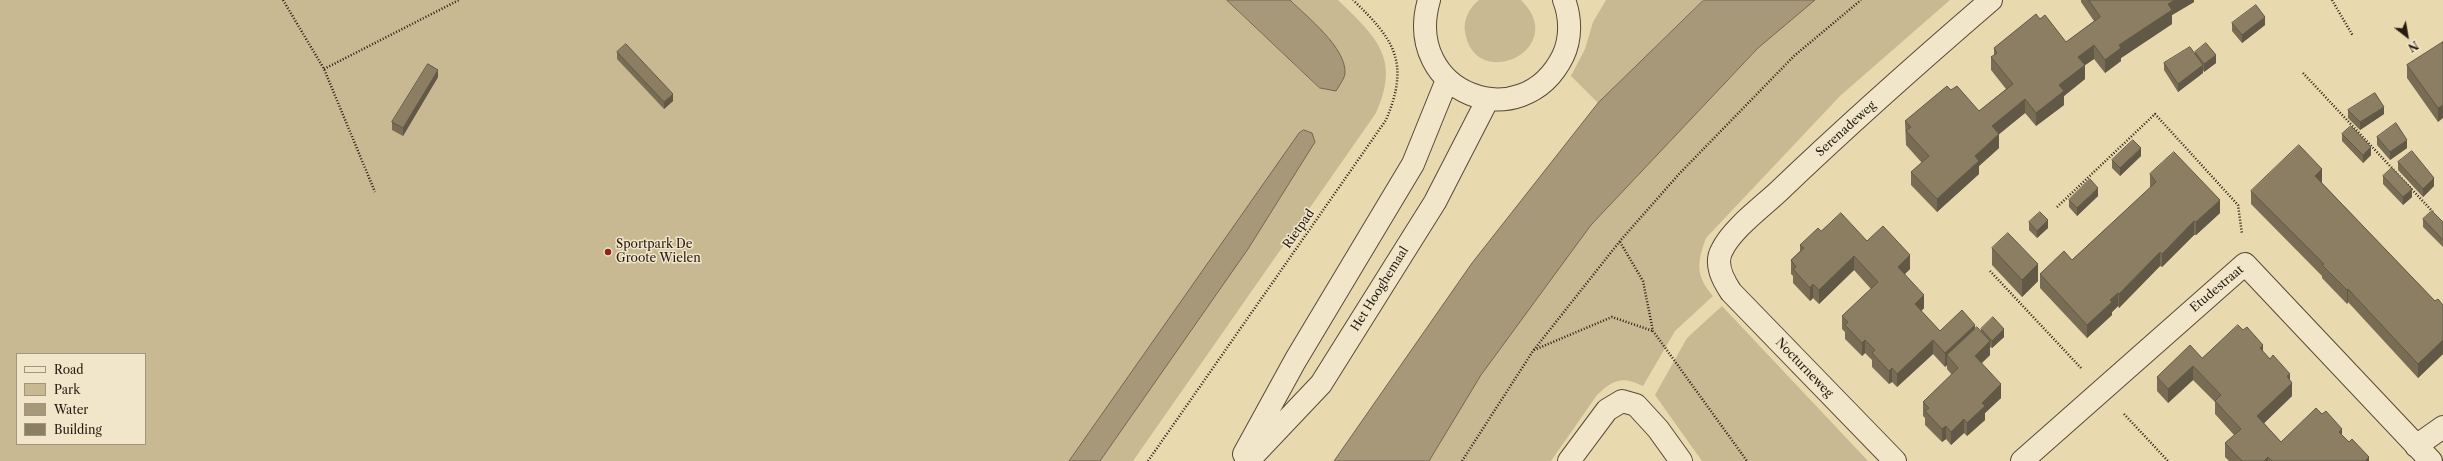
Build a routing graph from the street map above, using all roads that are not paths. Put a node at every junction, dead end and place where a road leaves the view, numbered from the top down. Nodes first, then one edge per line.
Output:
1 (1429, 0) edge
2 (1991, 0) edge
3 (1566, 1) edge
4 (1447, 80) junction
5 (1488, 99) junction
6 (1719, 270) joint
7 (2443, 427) edge
8 (2424, 453) edge
9 (1240, 461) edge
10 (1248, 461) edge
11 (1569, 461) edge
12 (1681, 461) edge
13 (1895, 461) edge
14 (2022, 461) edge

1 - 4 street
2 - 6 street, Serenadeweg
3 - 5 street
4 - 5 street
4 - 9 street
5 - 10 street, Het Hooghemaal
6 - 13 street, Nocturneweg
7 - 8 street
8 - 14 street, Etudestraat
11 - 12 street

